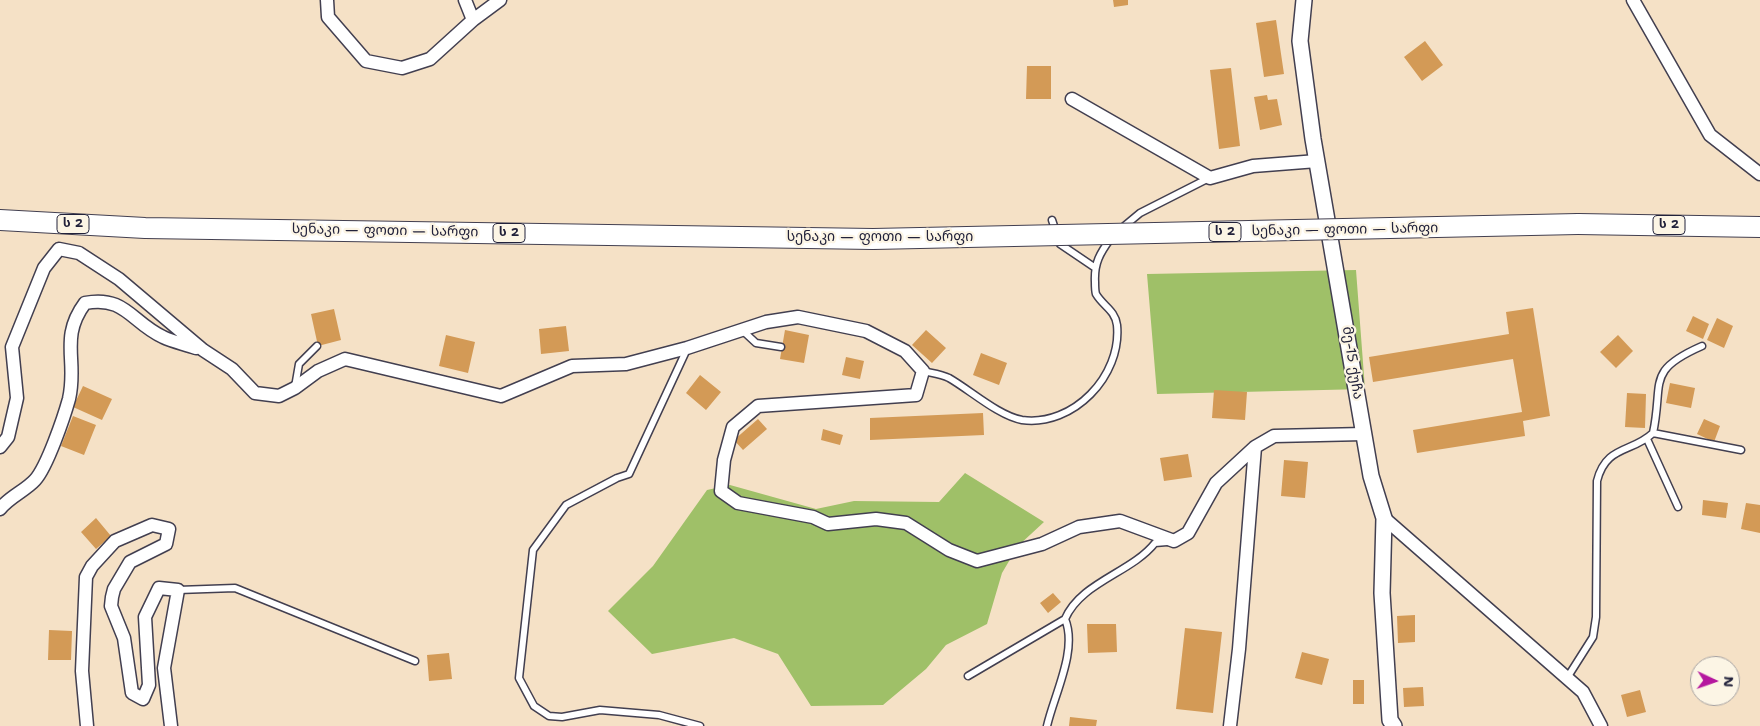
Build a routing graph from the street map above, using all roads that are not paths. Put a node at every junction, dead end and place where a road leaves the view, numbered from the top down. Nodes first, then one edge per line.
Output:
1 (327, 0) edge
2 (465, 0) edge
3 (500, 0) edge
4 (1304, 0) edge
5 (1633, 0) edge
6 (473, 20) junction
7 (1072, 99) dead end
8 (1317, 161) junction
9 (1760, 174) edge
10 (1210, 178) junction
11 (0, 220) edge
12 (1052, 220) dead end
13 (1760, 226) edge
14 (1094, 267) junction
15 (742, 330) junction
16 (317, 346) dead end
17 (1702, 346) dead end
18 (781, 347) dead end
19 (687, 348) junction
20 (203, 350) junction
21 (923, 371) junction
22 (295, 388) junction
23 (1653, 433) junction
24 (1364, 434) junction
25 (1647, 439) junction
26 (0, 447) edge
27 (1255, 447) junction
28 (1742, 450) dead end
29 (1678, 507) dead end
30 (0, 509) edge
31 (1384, 518) junction
32 (1174, 541) junction
33 (178, 590) junction
34 (1065, 619) junction
35 (415, 661) dead end
36 (968, 676) dead end
37 (1567, 678) junction
38 (1391, 724) edge
39 (87, 726) edge
40 (172, 726) edge
41 (700, 726) edge
42 (1047, 726) edge
43 (1230, 726) edge
44 (1601, 726) edge

1 - 6 street
2 - 6 street
3 - 6 street
4 - 8 street, მე-15 ქუჩა
5 - 9 street
7 - 10 street
8 - 10 street
8 - 24 street, მე-15 ქუჩა
10 - 14 lane
11 - 13 highway, სენაკი — ფოთი — სარფი / ს 2, bridge
12 - 14 lane
14 - 21 lane
15 - 18 lane
15 - 19 street
15 - 21 street
16 - 22 lane
17 - 23 lane
19 - 22 street
19 - 41 lane
20 - 22 street
20 - 26 street
20 - 30 street
21 - 32 street
23 - 25 lane
23 - 28 lane
24 - 27 street
24 - 31 street, მე-15 ქუჩა
25 - 29 lane
25 - 37 lane
27 - 32 street
27 - 43 street
31 - 37 street
31 - 38 street, მე-15 ქუჩა
32 - 34 lane
33 - 35 lane
33 - 39 street
33 - 40 street
34 - 36 lane
34 - 42 lane
37 - 44 street

